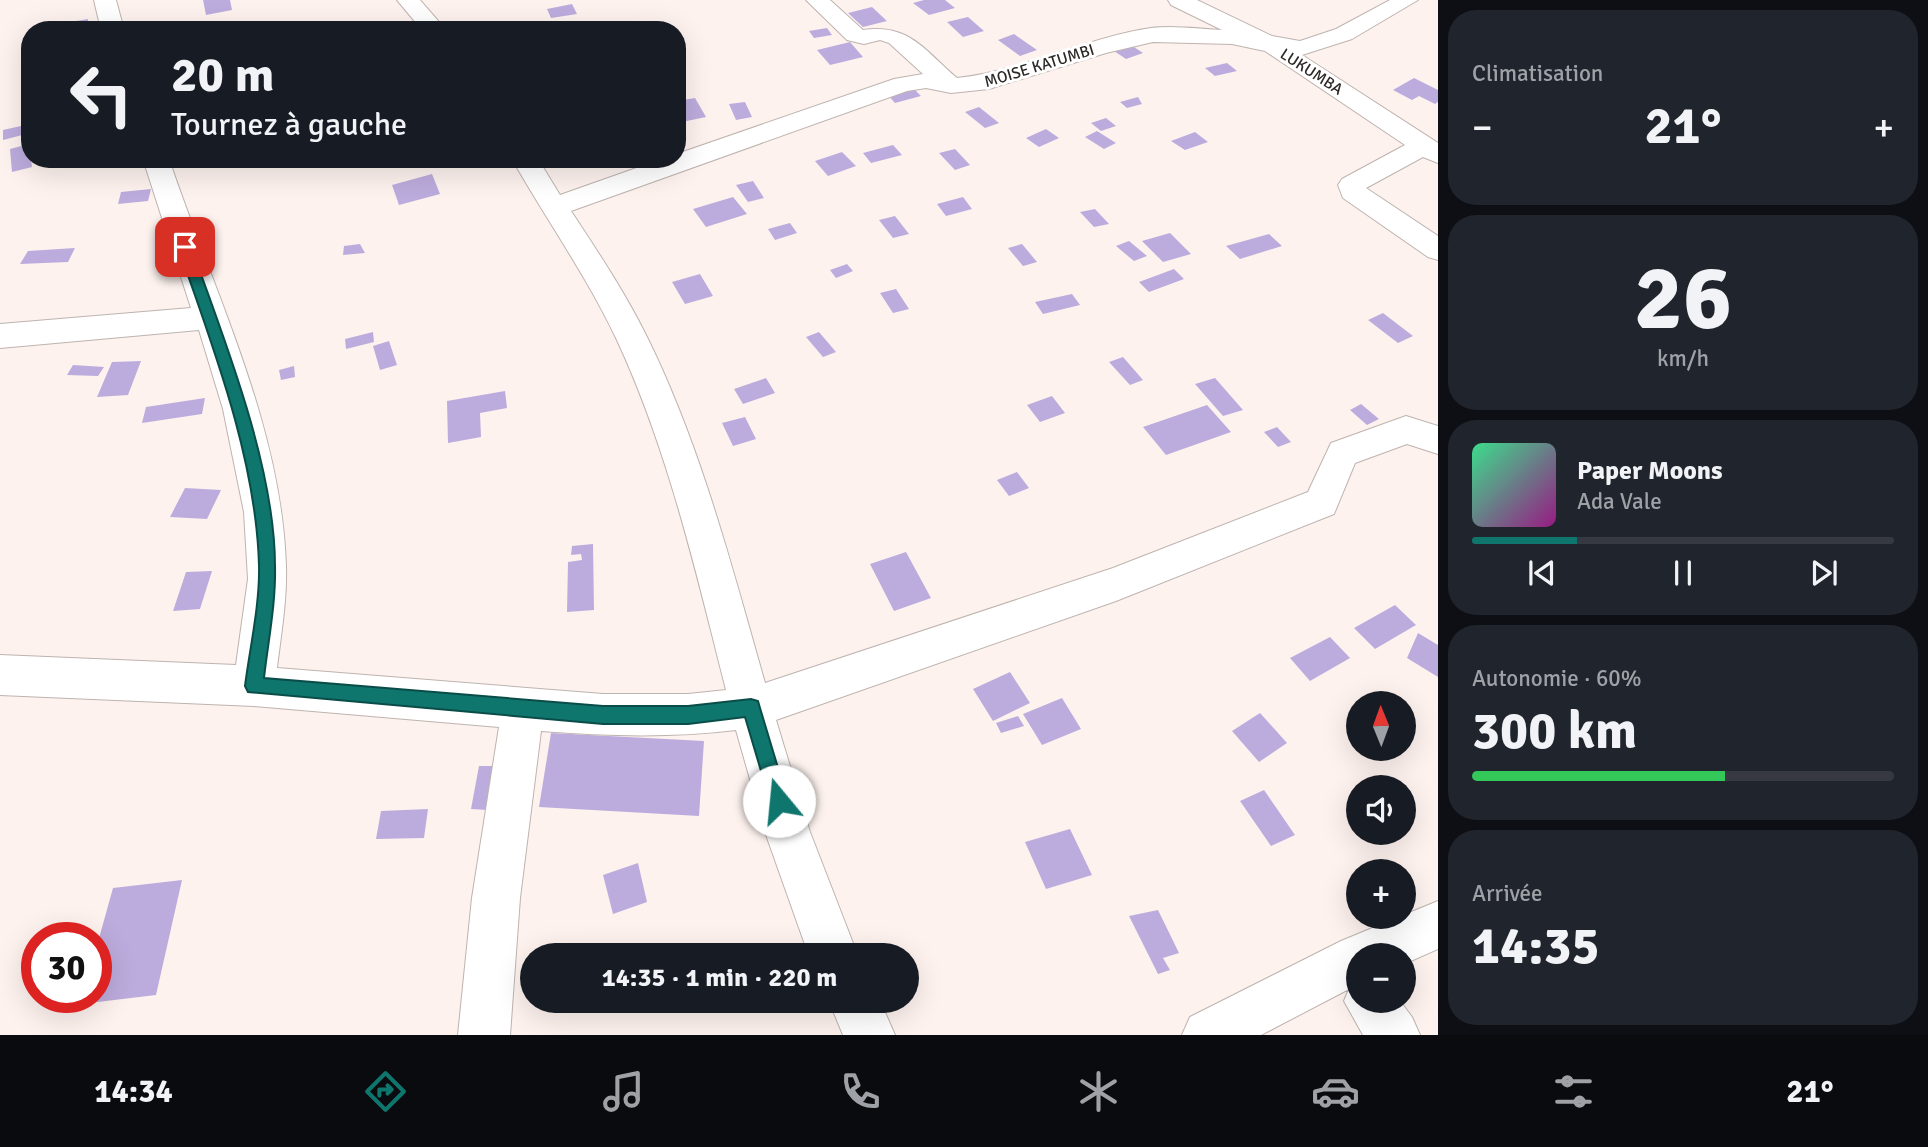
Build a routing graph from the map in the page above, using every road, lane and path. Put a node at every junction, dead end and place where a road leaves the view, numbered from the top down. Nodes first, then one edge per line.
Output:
1 (105, 0) edge
2 (408, 0) edge
3 (817, 0) edge
4 (1179, 0) edge
5 (1407, 0) edge
6 (111, 21) edge
7 (427, 21) edge
8 (1273, 46) junction
9 (951, 86) junction
10 (1432, 150) edge
11 (686, 160) edge
12 (159, 168) edge
13 (530, 168) edge
14 (664, 168) edge
15 (554, 207) junction
16 (1438, 250) edge
17 (210, 318) junction
18 (0, 336) edge
19 (1438, 440) edge
20 (0, 675) edge
21 (254, 686) junction
22 (523, 708) junction
23 (751, 708) junction
24 (1438, 925) edge
25 (829, 943) edge
26 (1408, 943) edge
27 (1346, 978) edge
28 (859, 1013) edge
29 (1381, 1013) edge
30 (484, 1035) edge
31 (869, 1035) edge
32 (1208, 1035) edge
33 (1394, 1035) edge

1 - 6 street
2 - 7 street
3 - 9 street
4 - 8 street, LUKUMBA
5 - 8 street, MOISE KATUMBI
8 - 9 street, MOISE KATUMBI
8 - 10 street, LUKUMBA
9 - 11 street, MOISE KATUMBI
10 - 16 street
12 - 17 street
13 - 15 street
14 - 15 street, MOISE KATUMBI
15 - 23 street
17 - 18 street
17 - 21 street
19 - 23 street
20 - 21 street
21 - 22 street
22 - 23 street
22 - 30 street
23 - 25 street
24 - 26 street
27 - 32 street
28 - 31 street
29 - 33 street

